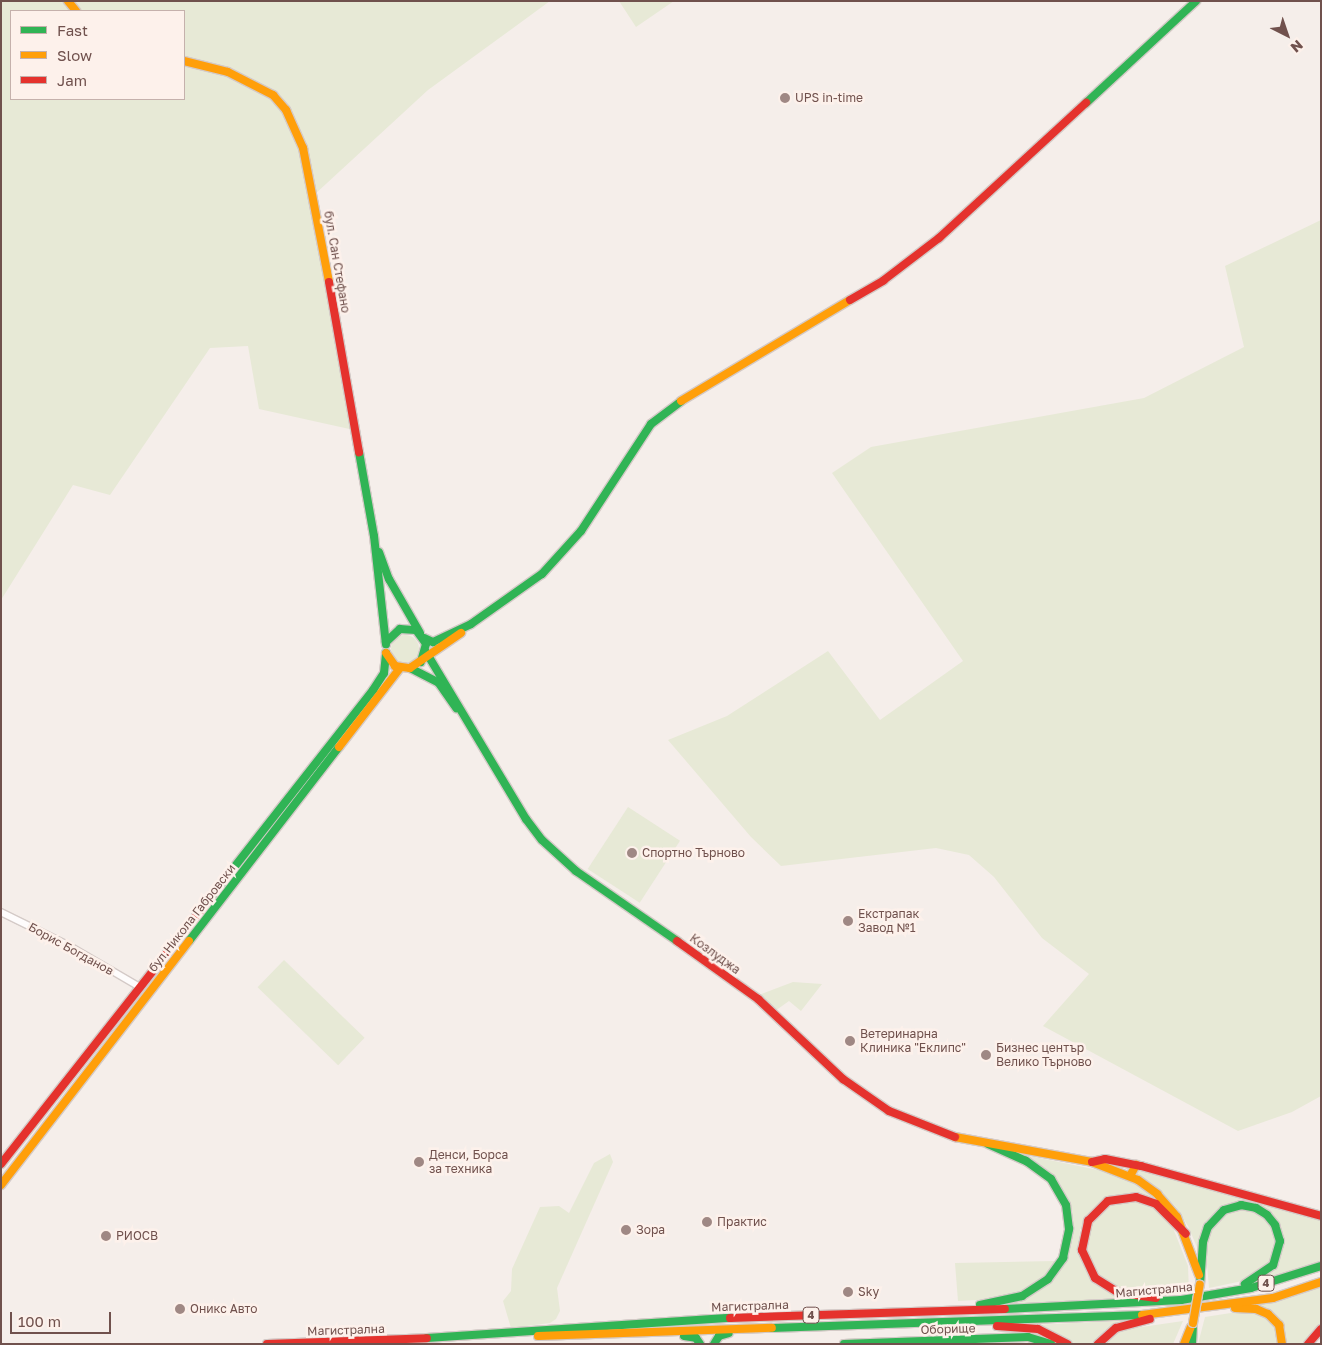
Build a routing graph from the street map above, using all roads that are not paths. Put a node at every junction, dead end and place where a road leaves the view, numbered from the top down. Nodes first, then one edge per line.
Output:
1 (1196, 1) edge
2 (185, 61) edge
3 (374, 536) junction
4 (471, 624) junction
5 (422, 636) junction
6 (386, 644) junction
7 (386, 654) junction
8 (427, 654) junction
9 (400, 668) junction
10 (410, 668) junction
11 (472, 728) junction
12 (1, 912) edge
13 (140, 987) junction
14 (988, 1144) junction
15 (1092, 1162) junction
16 (1, 1164) edge
17 (1136, 1165) junction
18 (1130, 1176) junction
19 (2, 1184) edge
20 (1321, 1216) edge
21 (1186, 1234) junction
22 (1321, 1266) edge
23 (1321, 1282) edge
24 (1200, 1285) junction
25 (1210, 1295) junction
26 (1181, 1300) junction
27 (1210, 1308) junction
28 (915, 1312) junction
29 (1182, 1312) junction
30 (915, 1323) junction
31 (1193, 1323) junction
32 (1321, 1329) edge
33 (744, 1330) junction
34 (644, 1332) junction
35 (442, 1338) junction
36 (919, 1342) edge
37 (267, 1344) edge
38 (700, 1344) edge
39 (714, 1344) edge
40 (844, 1344) edge
41 (851, 1344) edge
42 (1051, 1344) edge
43 (1067, 1344) edge
44 (1098, 1344) edge
45 (1184, 1344) edge
46 (1192, 1344) edge
47 (1282, 1344) edge
48 (1308, 1344) edge

1 - 4 main road
2 - 3 main road, бул. Сан Стефано
3 - 5 main road, бул. Сан Стефано
3 - 6 main road, бул. Сан Стефано
4 - 5 main road
4 - 8 main road
5 - 6 main road
5 - 8 main road
6 - 7 main road
7 - 9 main road
7 - 13 main road, бул.Никола Габровски
8 - 10 main road
8 - 11 main road, Козлуджа
9 - 10 main road
9 - 19 main road, бул.Никола Габровски
10 - 11 main road, Козлуджа
11 - 14 main road, Козлуджа
12 - 13 street, Борис Богданов
13 - 16 main road, бул.Никола Габровски
14 - 15 main road
14 - 28 main road
15 - 17 main road
15 - 18 main road
17 - 18 main road
17 - 20 main road
18 - 21 main road
21 - 24 main road
21 - 26 main road
22 - 25 main road, Магистрална / 4
23 - 27 main road, 4
24 - 25 main road
24 - 31 main road, bridge
25 - 26 main road, Магистрална / 4
26 - 28 main road, Магистрална / 4
27 - 29 main road, 4
27 - 47 main road
28 - 35 main road, Магистрална / 4
29 - 30 main road, 4
29 - 44 main road
30 - 33 main road, 4
30 - 43 main road
31 - 45 main road
31 - 46 main road
32 - 48 main road
33 - 34 main road, 4
33 - 39 main road
34 - 35 main road, 4
34 - 38 main road
35 - 37 main road, Магистрална / 4
36 - 41 main road, Оборище
36 - 42 main road, Оборище
40 - 41 main road, Оборище

